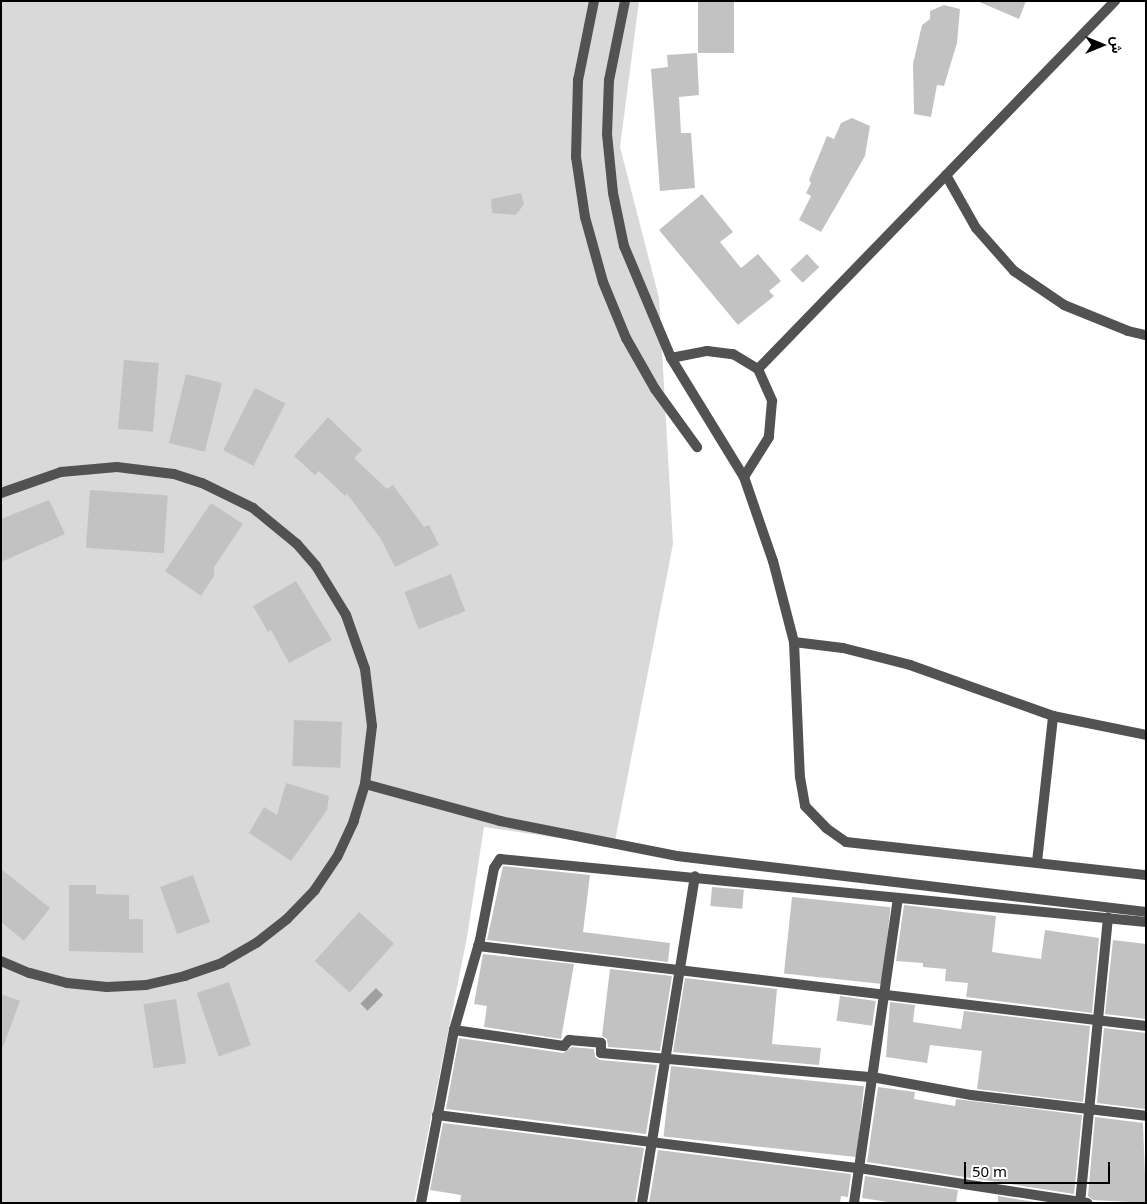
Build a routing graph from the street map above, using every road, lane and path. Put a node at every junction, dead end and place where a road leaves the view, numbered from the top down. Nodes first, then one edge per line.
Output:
1 (594, 1) edge
2 (625, 1) edge
3 (1115, 1) edge
4 (946, 175) junction
5 (1146, 335) edge
6 (670, 358) junction
7 (758, 369) junction
8 (696, 447) dead end
9 (744, 477) junction
10 (1, 493) edge
11 (794, 642) junction
12 (1053, 716) junction
13 (1146, 736) edge
14 (365, 784) junction
15 (1037, 862) junction
16 (1146, 875) edge
17 (695, 876) junction
18 (898, 898) junction
19 (1146, 912) edge
20 (1108, 917) junction
21 (1146, 922) edge
22 (478, 946) junction
23 (1, 961) edge
24 (678, 970) junction
25 (884, 995) junction
26 (1098, 1021) junction
27 (1146, 1026) edge
28 (454, 1030) junction
29 (667, 1058) junction
30 (872, 1077) junction
31 (1089, 1111) junction
32 (437, 1114) junction
33 (1146, 1116) edge
34 (650, 1142) junction
35 (859, 1168) junction
36 (1083, 1202) edge
37 (421, 1203) edge
38 (642, 1203) edge
39 (854, 1203) edge

1 - 8 street
2 - 6 street
3 - 4 street
4 - 5 street
4 - 7 street
6 - 7 street
6 - 9 street
7 - 9 street
9 - 11 street
10 - 14 street
11 - 12 street
11 - 15 street
12 - 13 street
12 - 15 street
14 - 19 street
14 - 23 street
15 - 16 street
17 - 18 street
17 - 22 street
17 - 24 street
18 - 20 street
18 - 25 street
20 - 21 street
20 - 26 street
22 - 24 street
22 - 28 street
24 - 25 street
24 - 29 street
25 - 26 street
25 - 30 street
26 - 27 street
26 - 31 street
28 - 29 street
28 - 32 street
29 - 30 street
29 - 34 street
30 - 31 street
30 - 35 street
31 - 33 street
31 - 36 street
32 - 34 street
32 - 37 street
34 - 35 street
34 - 38 street
35 - 36 street
35 - 39 street

